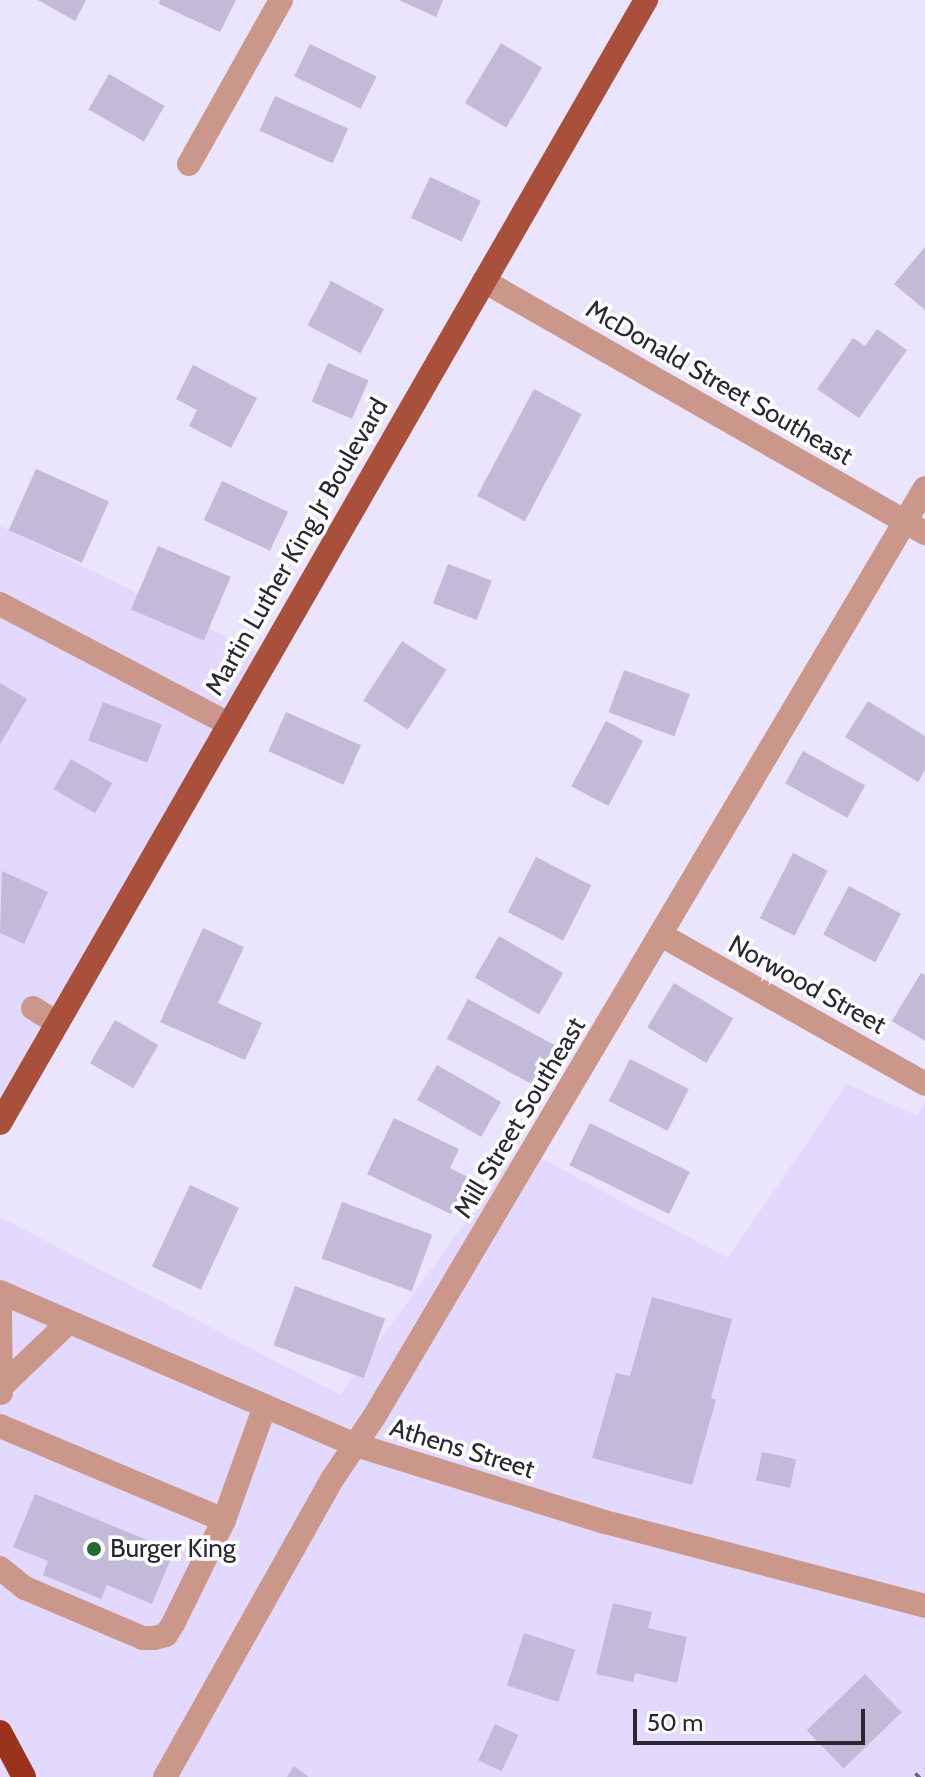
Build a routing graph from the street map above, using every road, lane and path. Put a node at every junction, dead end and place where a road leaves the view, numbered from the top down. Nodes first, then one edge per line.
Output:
1 (281, 0) edge
2 (646, 0) edge
3 (189, 164) dead end
4 (484, 281) junction
5 (925, 488) edge
6 (903, 521) junction
7 (925, 533) edge
8 (0, 604) edge
9 (227, 723) junction
10 (661, 935) junction
11 (33, 1008) dead end
12 (57, 1023) junction
13 (925, 1084) edge
14 (0, 1123) edge
15 (0, 1292) edge
16 (0, 1310) edge
17 (69, 1322) junction
18 (2, 1392) edge
19 (265, 1406) junction
20 (0, 1426) edge
21 (356, 1445) junction
22 (224, 1520) junction
23 (0, 1568) edge
24 (925, 1606) edge
25 (0, 1732) edge
26 (24, 1777) edge
27 (165, 1777) edge

1 - 3 street
2 - 4 main road, Martin Luther King Jr Boulevard
4 - 6 street, McDonald Street Southeast
4 - 9 main road, Martin Luther King Jr Boulevard
5 - 6 street, Mill Street Southeast
6 - 7 street, McDonald Street Southeast
6 - 10 street, Mill Street Southeast
8 - 9 street
9 - 12 main road, Martin Luther King Jr Boulevard
10 - 13 street, Norwood Street
10 - 21 street, Mill Street Southeast
11 - 12 street
12 - 14 main road, Martin Luther King Jr Boulevard
15 - 17 street, Athens Street
16 - 18 street
17 - 18 street
17 - 19 street, Athens Street
19 - 21 street, Athens Street
19 - 22 street
20 - 22 street
21 - 24 street, Athens Street
21 - 27 street, Mill Street Southeast
22 - 23 street
25 - 26 highway

